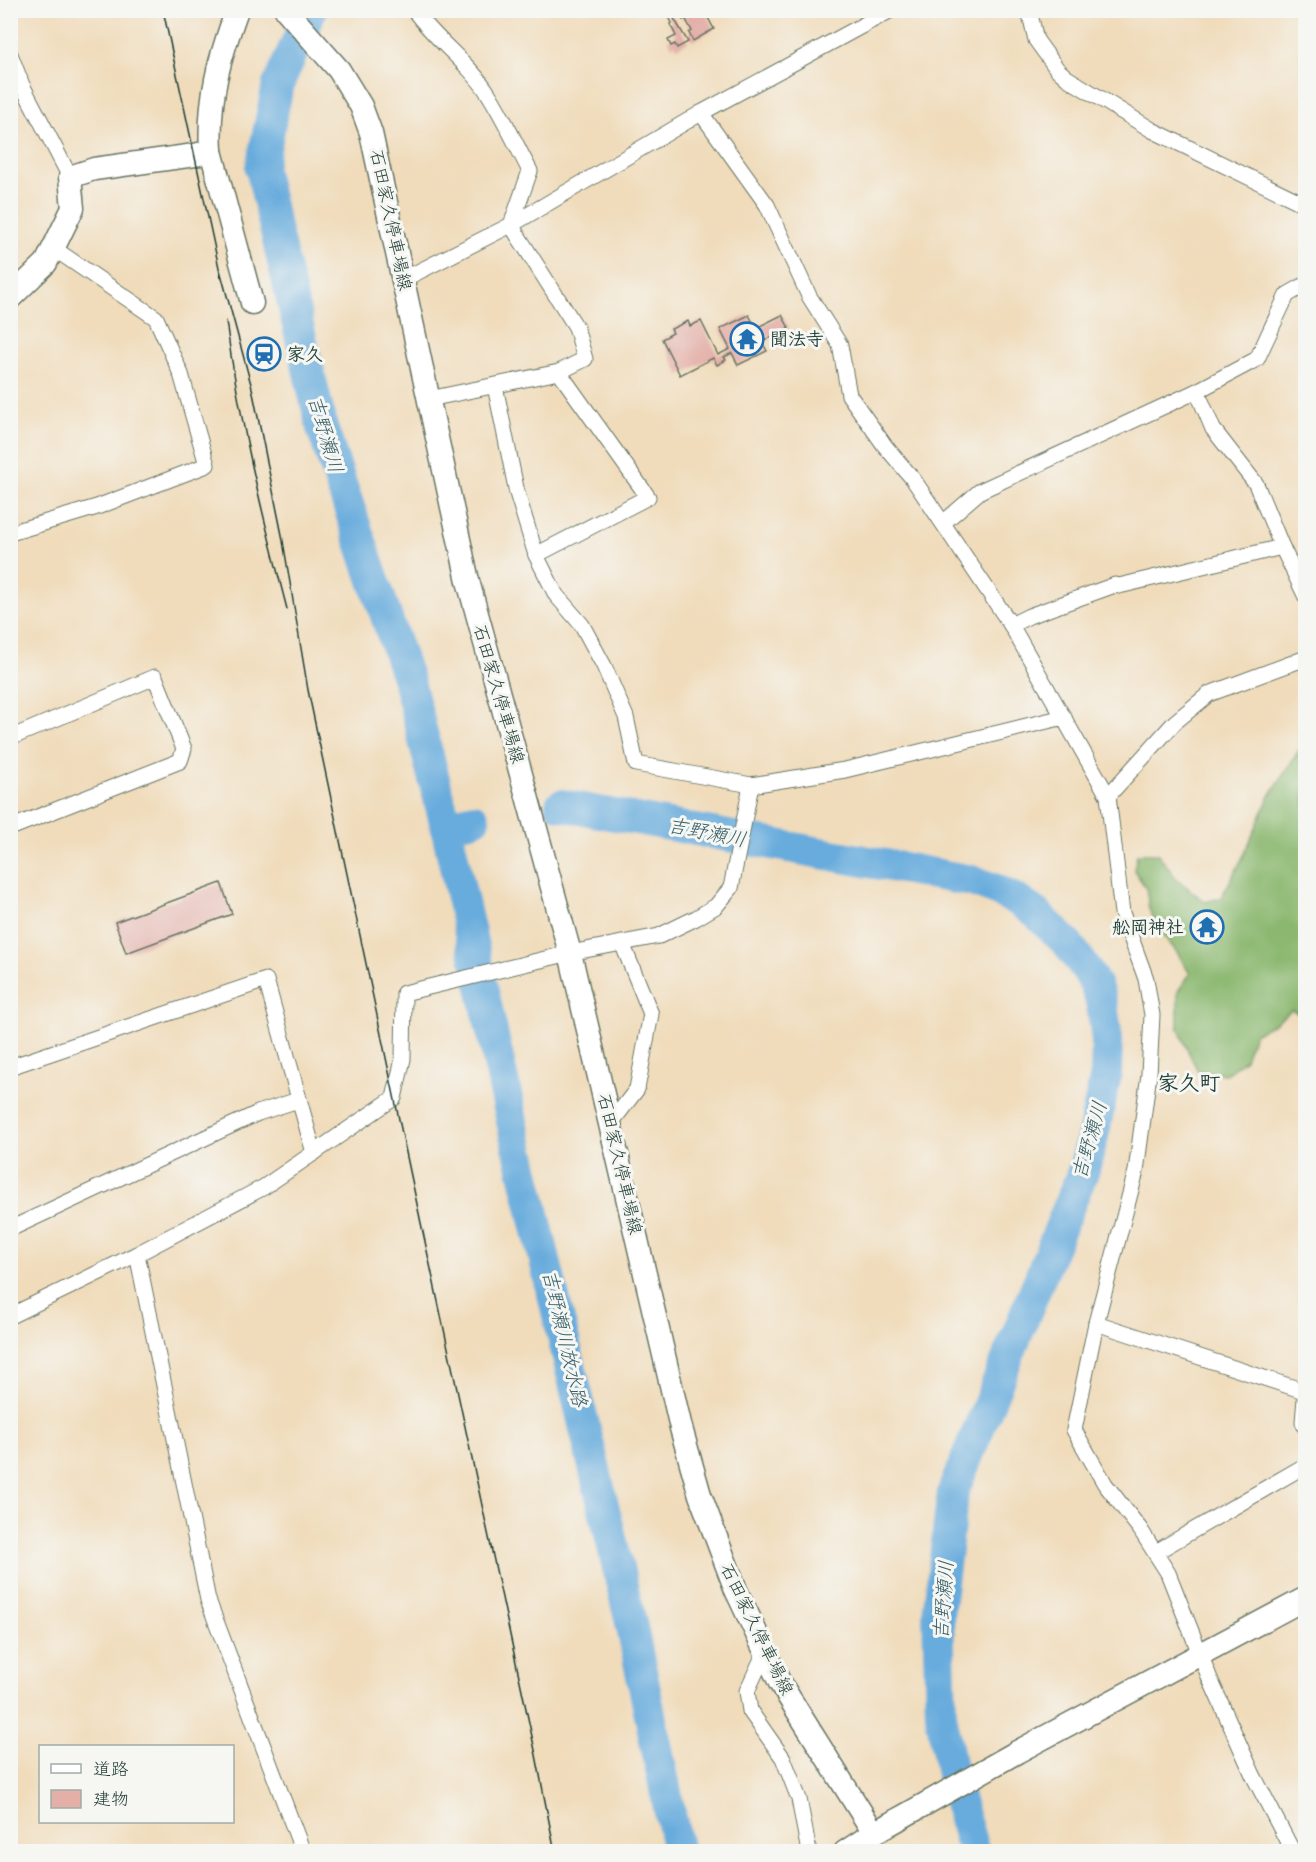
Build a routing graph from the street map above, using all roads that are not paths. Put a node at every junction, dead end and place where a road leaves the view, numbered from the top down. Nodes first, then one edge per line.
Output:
1 (237, 10) edge
2 (286, 10) edge
3 (414, 10) edge
4 (891, 10) edge
5 (1029, 10) edge
6 (10, 54) edge
7 (701, 113) junction
8 (212, 151) junction
9 (70, 177) junction
10 (1305, 205) edge
11 (511, 225) junction
12 (53, 248) junction
13 (404, 279) junction
14 (1305, 284) edge
15 (10, 298) edge
16 (252, 303) dead end
17 (558, 372) junction
18 (495, 386) junction
19 (1197, 391) junction
20 (429, 399) junction
21 (943, 523) junction
22 (10, 533) edge
23 (1281, 547) junction
24 (536, 555) junction
25 (1305, 597) edge
26 (1011, 625) junction
27 (1305, 658) edge
28 (1064, 717) junction
29 (10, 738) edge
30 (751, 785) junction
31 (1108, 796) junction
32 (10, 828) edge
33 (622, 943) junction
34 (570, 953) junction
35 (10, 1067) edge
36 (298, 1100) junction
37 (611, 1123) junction
38 (314, 1153) junction
39 (10, 1228) edge
40 (137, 1254) junction
41 (10, 1316) edge
42 (1096, 1323) junction
43 (1305, 1389) edge
44 (1305, 1429) edge
45 (1305, 1466) edge
46 (1155, 1552) junction
47 (1305, 1598) edge
48 (765, 1652) junction
49 (1202, 1655) junction
50 (874, 1833) junction
51 (303, 1851) edge
52 (809, 1851) edge
53 (845, 1851) edge
54 (1293, 1851) edge

1 - 8 main road
2 - 13 main road, 石田家久停車場線
3 - 11 street
4 - 7 street
5 - 10 street
6 - 9 street
7 - 11 street
7 - 21 street
8 - 9 main road
8 - 16 main road
9 - 12 main road
11 - 13 street
11 - 17 street
12 - 15 main road
12 - 22 street
13 - 20 main road, 石田家久停車場線
14 - 19 street
17 - 18 street
17 - 24 street
18 - 20 street
18 - 24 street
19 - 21 street
19 - 23 street
20 - 34 main road, 石田家久停車場線
21 - 26 street
23 - 25 street
23 - 26 street
24 - 30 street
26 - 28 street
27 - 31 street
28 - 30 street
28 - 31 street
29 - 32 street
30 - 33 street
31 - 42 street
33 - 34 street
33 - 37 street
34 - 37 main road, 石田家久停車場線
34 - 38 street
35 - 36 street
36 - 38 street
36 - 39 street
37 - 48 main road, 石田家久停車場線
38 - 40 street
40 - 41 street
40 - 51 street
42 - 43 street
42 - 46 street
43 - 44 street
45 - 46 street
46 - 49 street
47 - 49 main road
48 - 50 main road, 石田家久停車場線
48 - 52 street
49 - 50 main road
49 - 54 street
50 - 53 main road

